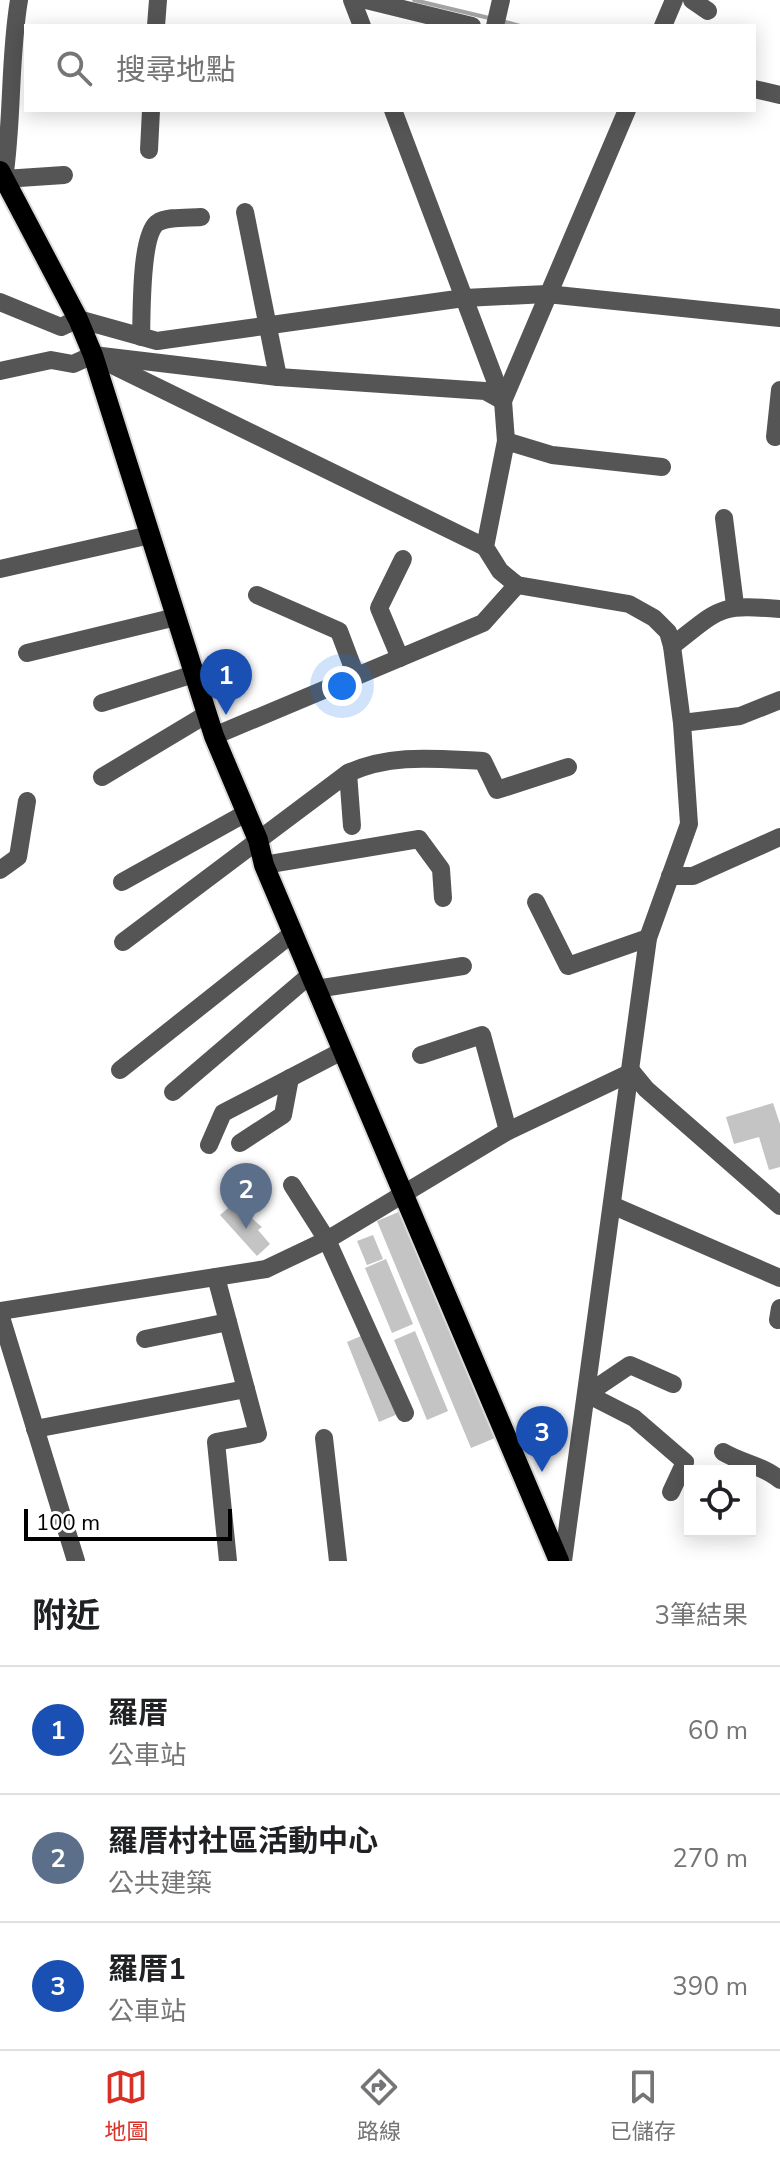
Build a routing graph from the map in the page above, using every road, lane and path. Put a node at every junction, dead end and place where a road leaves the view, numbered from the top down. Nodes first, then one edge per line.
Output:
1 (19, 0) edge
2 (158, 0) edge
3 (352, 0) edge
4 (366, 0) edge
5 (501, 0) edge
6 (674, 0) edge
7 (692, 0) edge
8 (708, 11) dead end
9 (156, 24) edge
10 (361, 24) edge
11 (464, 24) edge
12 (495, 24) edge
13 (664, 24) edge
14 (756, 89) edge
15 (780, 95) edge
16 (151, 112) edge
17 (394, 112) edge
18 (626, 112) edge
19 (149, 150) dead end
20 (2, 175) edge
21 (64, 175) dead end
22 (245, 212) dead end
23 (201, 217) dead end
24 (547, 294) junction
25 (464, 298) junction
26 (0, 302) edge
27 (780, 318) edge
28 (78, 319) junction
29 (266, 324) junction
30 (141, 337) junction
31 (93, 355) junction
32 (0, 371) edge
33 (278, 377) junction
34 (780, 390) edge
35 (503, 401) junction
36 (775, 437) dead end
37 (506, 441) junction
38 (662, 467) dead end
39 (724, 518) dead end
40 (150, 535) junction
41 (485, 547) junction
42 (403, 559) dead end
43 (0, 569) edge
44 (517, 585) junction
45 (257, 595) dead end
46 (735, 605) junction
47 (780, 609) edge
48 (176, 617) junction
49 (672, 646) junction
50 (27, 653) dead end
51 (400, 658) junction
52 (194, 674) junction
53 (356, 676) junction
54 (780, 700) edge
55 (102, 703) dead end
56 (207, 714) junction
57 (682, 723) junction
58 (214, 736) junction
59 (568, 767) dead end
60 (348, 773) junction
61 (102, 777) dead end
62 (27, 801) dead end
63 (246, 813) junction
64 (352, 826) dead end
65 (780, 837) edge
66 (258, 840) junction
67 (264, 865) junction
68 (0, 870) edge
69 (670, 876) junction
70 (122, 882) dead end
71 (443, 898) dead end
72 (536, 902) dead end
73 (293, 933) junction
74 (648, 938) junction
75 (123, 942) dead end
76 (463, 966) dead end
77 (313, 982) junction
78 (342, 1051) junction
79 (421, 1055) dead end
80 (120, 1070) dead end
81 (632, 1072) junction
82 (290, 1078) junction
83 (173, 1092) dead end
84 (508, 1131) junction
85 (240, 1143) dead end
86 (209, 1145) dead end
87 (292, 1185) dead end
88 (402, 1192) junction
89 (614, 1206) junction
90 (780, 1206) edge
91 (327, 1240) junction
92 (216, 1277) junction
93 (780, 1278) edge
94 (0, 1313) edge
95 (228, 1322) junction
96 (145, 1339) dead end
97 (673, 1384) dead end
98 (246, 1389) junction
99 (587, 1394) junction
100 (405, 1413) dead end
101 (35, 1429) junction
102 (324, 1438) dead end
103 (723, 1452) dead end
104 (780, 1480) edge
105 (671, 1492) dead end
106 (76, 1561) edge
107 (228, 1561) edge
108 (338, 1561) edge
109 (561, 1561) edge

1 - 20 street
2 - 9 street
3 - 10 street
4 - 11 street
5 - 12 street
6 - 13 street
7 - 8 street
14 - 15 street
16 - 19 street
17 - 25 street
18 - 24 street
20 - 21 street
20 - 28 main road
22 - 29 street
23 - 30 street
24 - 25 street
24 - 27 street
24 - 35 street
25 - 29 street
25 - 35 street
26 - 28 street
28 - 30 street
28 - 31 main road
29 - 30 street
29 - 33 street
31 - 32 street
31 - 33 street
31 - 40 main road
31 - 41 street
33 - 35 street
34 - 36 street
35 - 37 street
37 - 38 street
37 - 41 street
39 - 46 street
40 - 43 street
40 - 48 main road
41 - 44 street
42 - 51 street
44 - 49 street
44 - 51 street
45 - 53 street
46 - 47 street
46 - 49 street
48 - 50 street
48 - 52 main road
49 - 57 street
51 - 53 street
52 - 55 street
52 - 56 main road
53 - 58 street
54 - 57 street
56 - 58 main road
56 - 61 street
57 - 69 street
58 - 63 main road
59 - 60 street
60 - 64 street
60 - 66 street
62 - 68 street
63 - 66 main road
63 - 70 street
65 - 69 street
66 - 67 main road
66 - 75 street
67 - 71 street
67 - 73 main road
69 - 74 street
72 - 74 street
73 - 77 main road
73 - 80 street
74 - 81 street
76 - 77 street
77 - 78 main road
77 - 83 street
78 - 82 street
78 - 88 main road
79 - 84 street
81 - 84 street
81 - 89 street
81 - 90 street
82 - 85 street
82 - 86 street
84 - 88 street
87 - 91 street
88 - 91 street
88 - 109 main road
89 - 93 street
89 - 99 street
91 - 92 street
91 - 100 street
92 - 94 street
92 - 95 street
94 - 101 street
95 - 96 street
95 - 98 street
97 - 99 street
98 - 101 street
98 - 107 street
99 - 105 street
99 - 109 street
101 - 106 street
102 - 108 street
103 - 104 street

